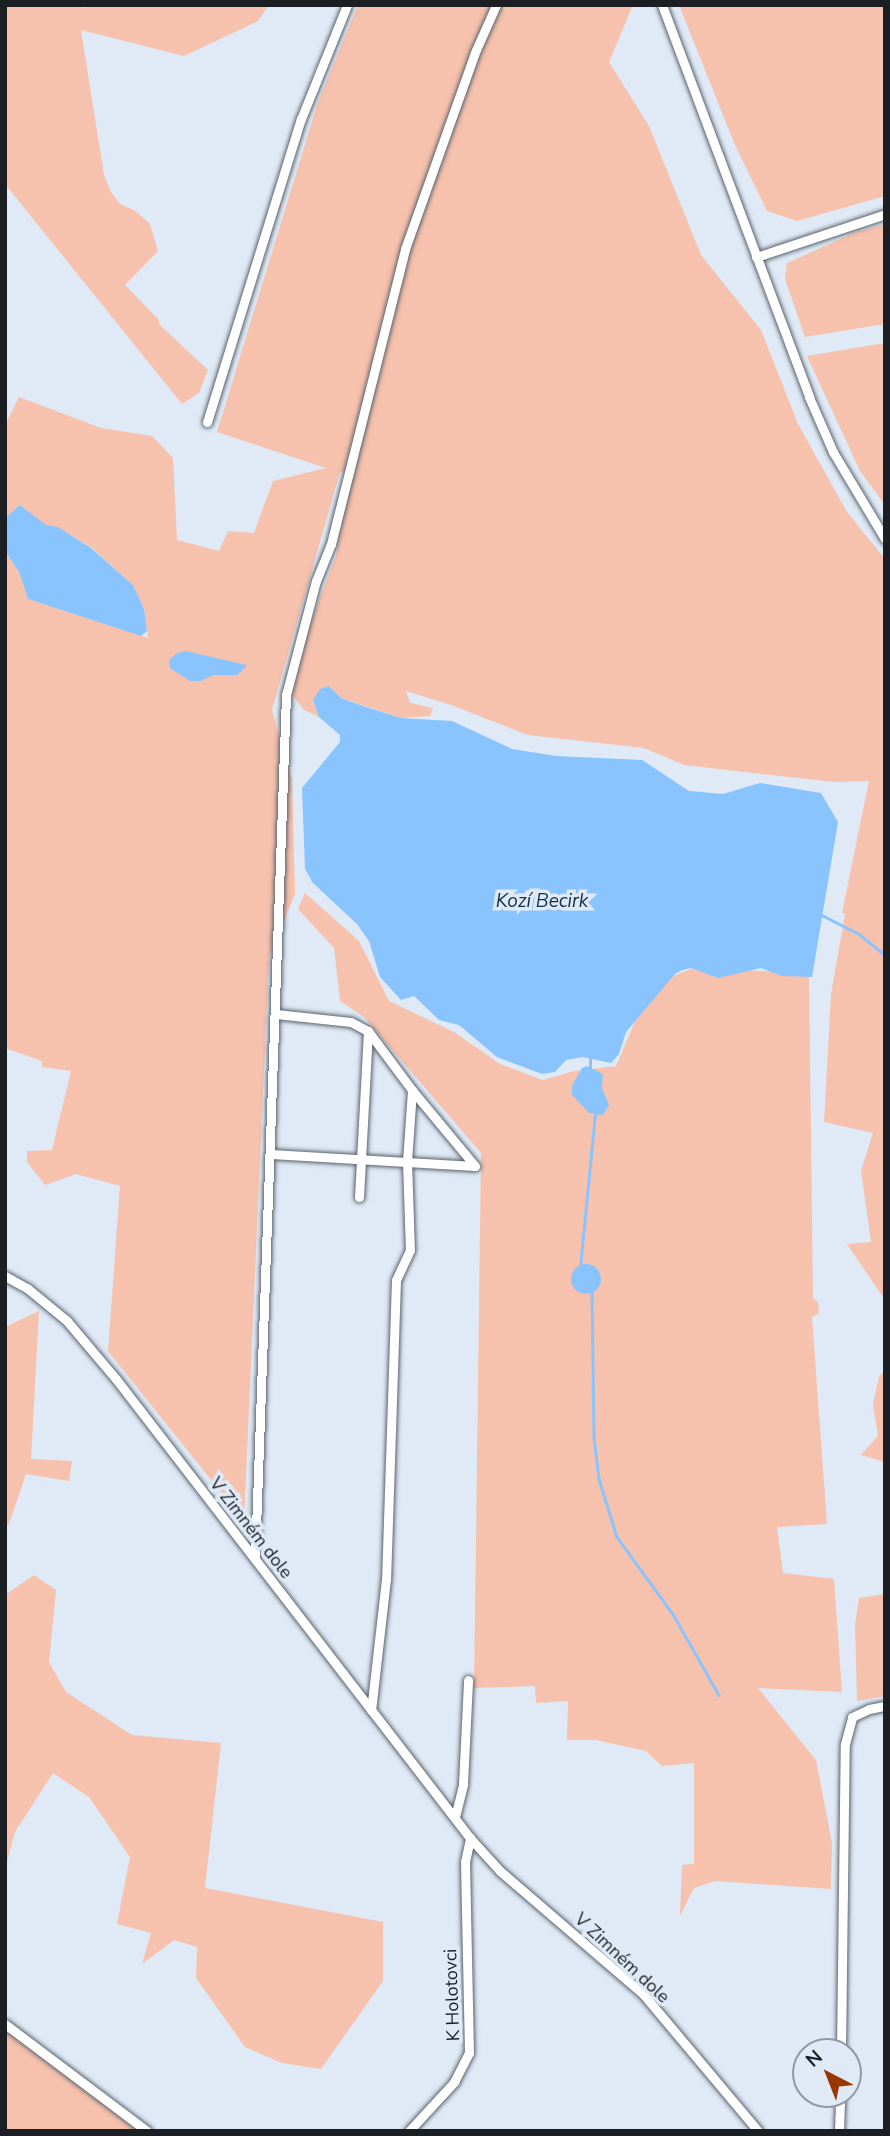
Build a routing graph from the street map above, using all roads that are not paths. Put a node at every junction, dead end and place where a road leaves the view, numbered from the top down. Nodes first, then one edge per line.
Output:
1 (347, 5) edge
2 (496, 5) edge
3 (662, 5) edge
4 (885, 214) edge
5 (756, 257) junction
6 (207, 422) dead end
7 (885, 539) edge
8 (276, 1014) junction
9 (368, 1031) junction
10 (412, 1090) junction
11 (271, 1154) junction
12 (362, 1158) junction
13 (407, 1161) junction
14 (359, 1197) dead end
15 (5, 1276) edge
16 (254, 1558) junction
17 (468, 1680) dead end
18 (885, 1706) edge
19 (371, 1710) junction
20 (455, 1817) junction
21 (470, 1838) junction
22 (5, 2024) edge
23 (841, 2038) edge
24 (840, 2108) edge
25 (146, 2131) edge
26 (409, 2131) edge
27 (758, 2131) edge
28 (839, 2131) edge

1 - 6 street
2 - 8 street
3 - 5 street
4 - 5 street
5 - 7 street
8 - 9 street
8 - 11 street
9 - 10 street
9 - 12 street
10 - 13 street
10 - 13 street
11 - 12 street
11 - 16 street
12 - 13 street
12 - 14 street
13 - 19 street
15 - 16 street, V Zimném dole
16 - 19 street, V Zimném dole
17 - 20 street
18 - 23 street
19 - 20 street, V Zimném dole
20 - 21 street, V Zimném dole
21 - 26 street, K Holotovci
21 - 27 street, V Zimném dole
22 - 25 street
24 - 28 street

